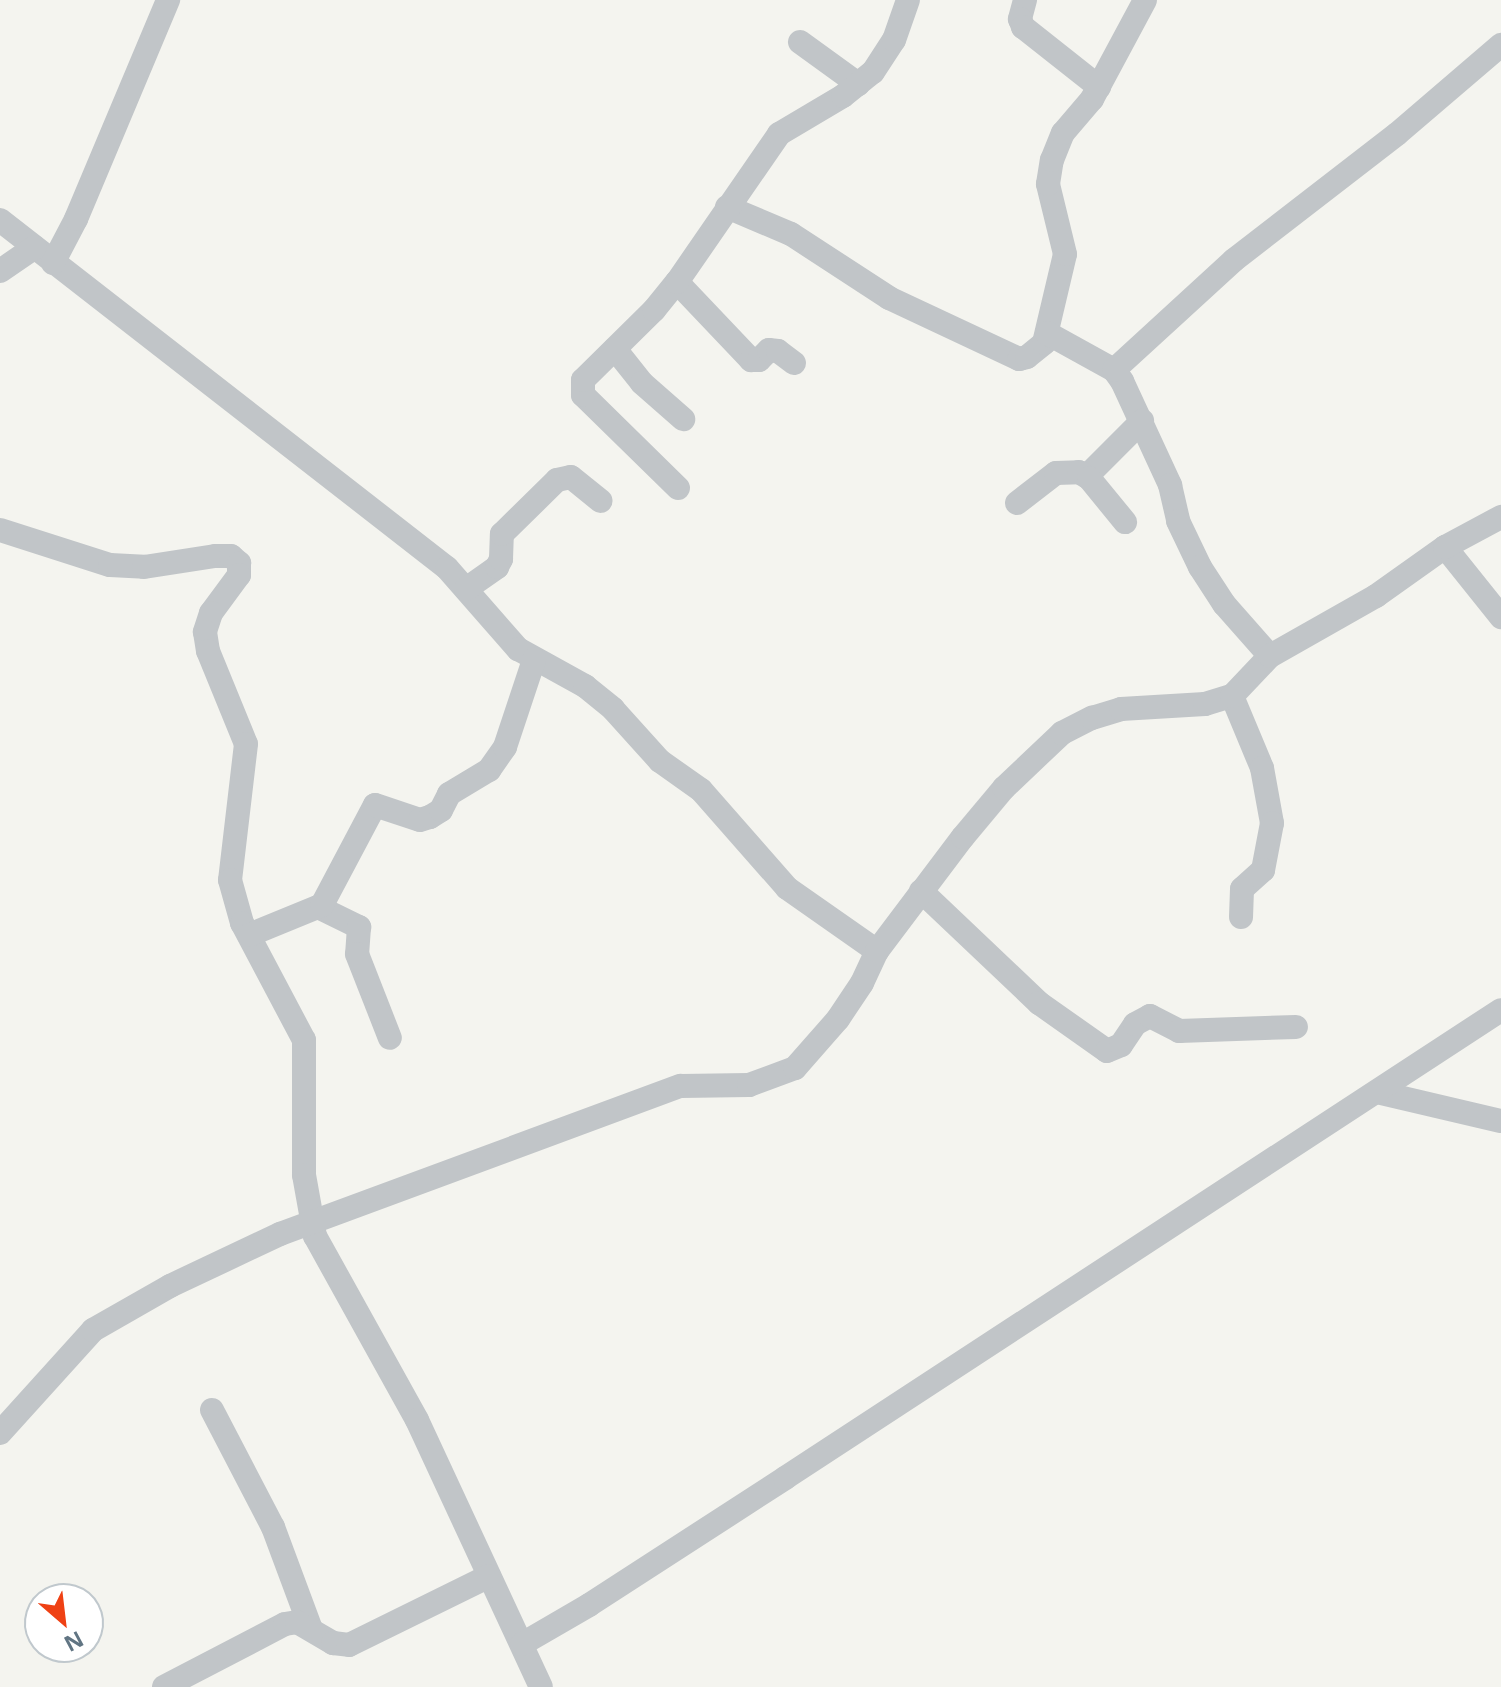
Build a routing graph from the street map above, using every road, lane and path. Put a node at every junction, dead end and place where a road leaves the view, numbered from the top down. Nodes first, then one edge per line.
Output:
1 (168, 0) edge
2 (908, 0) edge
3 (1025, 0) edge
4 (1145, 0) edge
5 (800, 42) dead end
6 (1501, 45) edge
7 (858, 84) junction
8 (1099, 87) junction
9 (727, 207) junction
10 (0, 220) edge
11 (44, 255) junction
12 (0, 271) edge
13 (677, 282) junction
14 (1047, 333) junction
15 (615, 349) junction
16 (794, 363) dead end
17 (1114, 370) junction
18 (683, 419) dead end
19 (1142, 421) junction
20 (1087, 476) junction
21 (678, 488) dead end
22 (601, 501) dead end
23 (1017, 503) dead end
24 (1501, 517) edge
25 (1125, 522) dead end
26 (0, 530) edge
27 (1445, 547) junction
28 (466, 589) junction
29 (1501, 617) edge
30 (1270, 656) junction
31 (534, 660) junction
32 (1232, 696) junction
33 (921, 891) junction
34 (318, 907) junction
35 (1241, 917) dead end
36 (249, 935) junction
37 (877, 951) junction
38 (1501, 1010) edge
39 (1296, 1027) dead end
40 (390, 1038) dead end
41 (1377, 1092) junction
42 (1501, 1121) edge
43 (312, 1222) junction
44 (212, 1410) dead end
45 (0, 1433) edge
46 (489, 1576) junction
47 (311, 1629) junction
48 (522, 1644) junction
49 (164, 1687) edge
50 (541, 1687) edge

1 - 11 street
2 - 7 street
3 - 8 street
4 - 8 street
5 - 7 street
6 - 17 street
7 - 9 street
8 - 14 street
9 - 13 street
9 - 14 street
10 - 11 street
11 - 12 street
11 - 28 street
13 - 15 street
13 - 16 street
14 - 17 street
15 - 18 street
15 - 21 street
17 - 19 street
19 - 20 street
19 - 30 street
20 - 23 street
20 - 25 street
22 - 28 street
24 - 27 street
26 - 36 street
27 - 29 street
27 - 30 street
28 - 31 street
30 - 32 street
31 - 34 street
31 - 37 street
32 - 33 street
32 - 35 street
33 - 37 street
33 - 39 street
34 - 36 street
34 - 40 street
36 - 43 street
37 - 43 street
38 - 41 street
41 - 42 street
41 - 48 street
43 - 45 street
43 - 46 street
44 - 47 street
46 - 47 street
46 - 48 street
47 - 49 street
48 - 50 street

